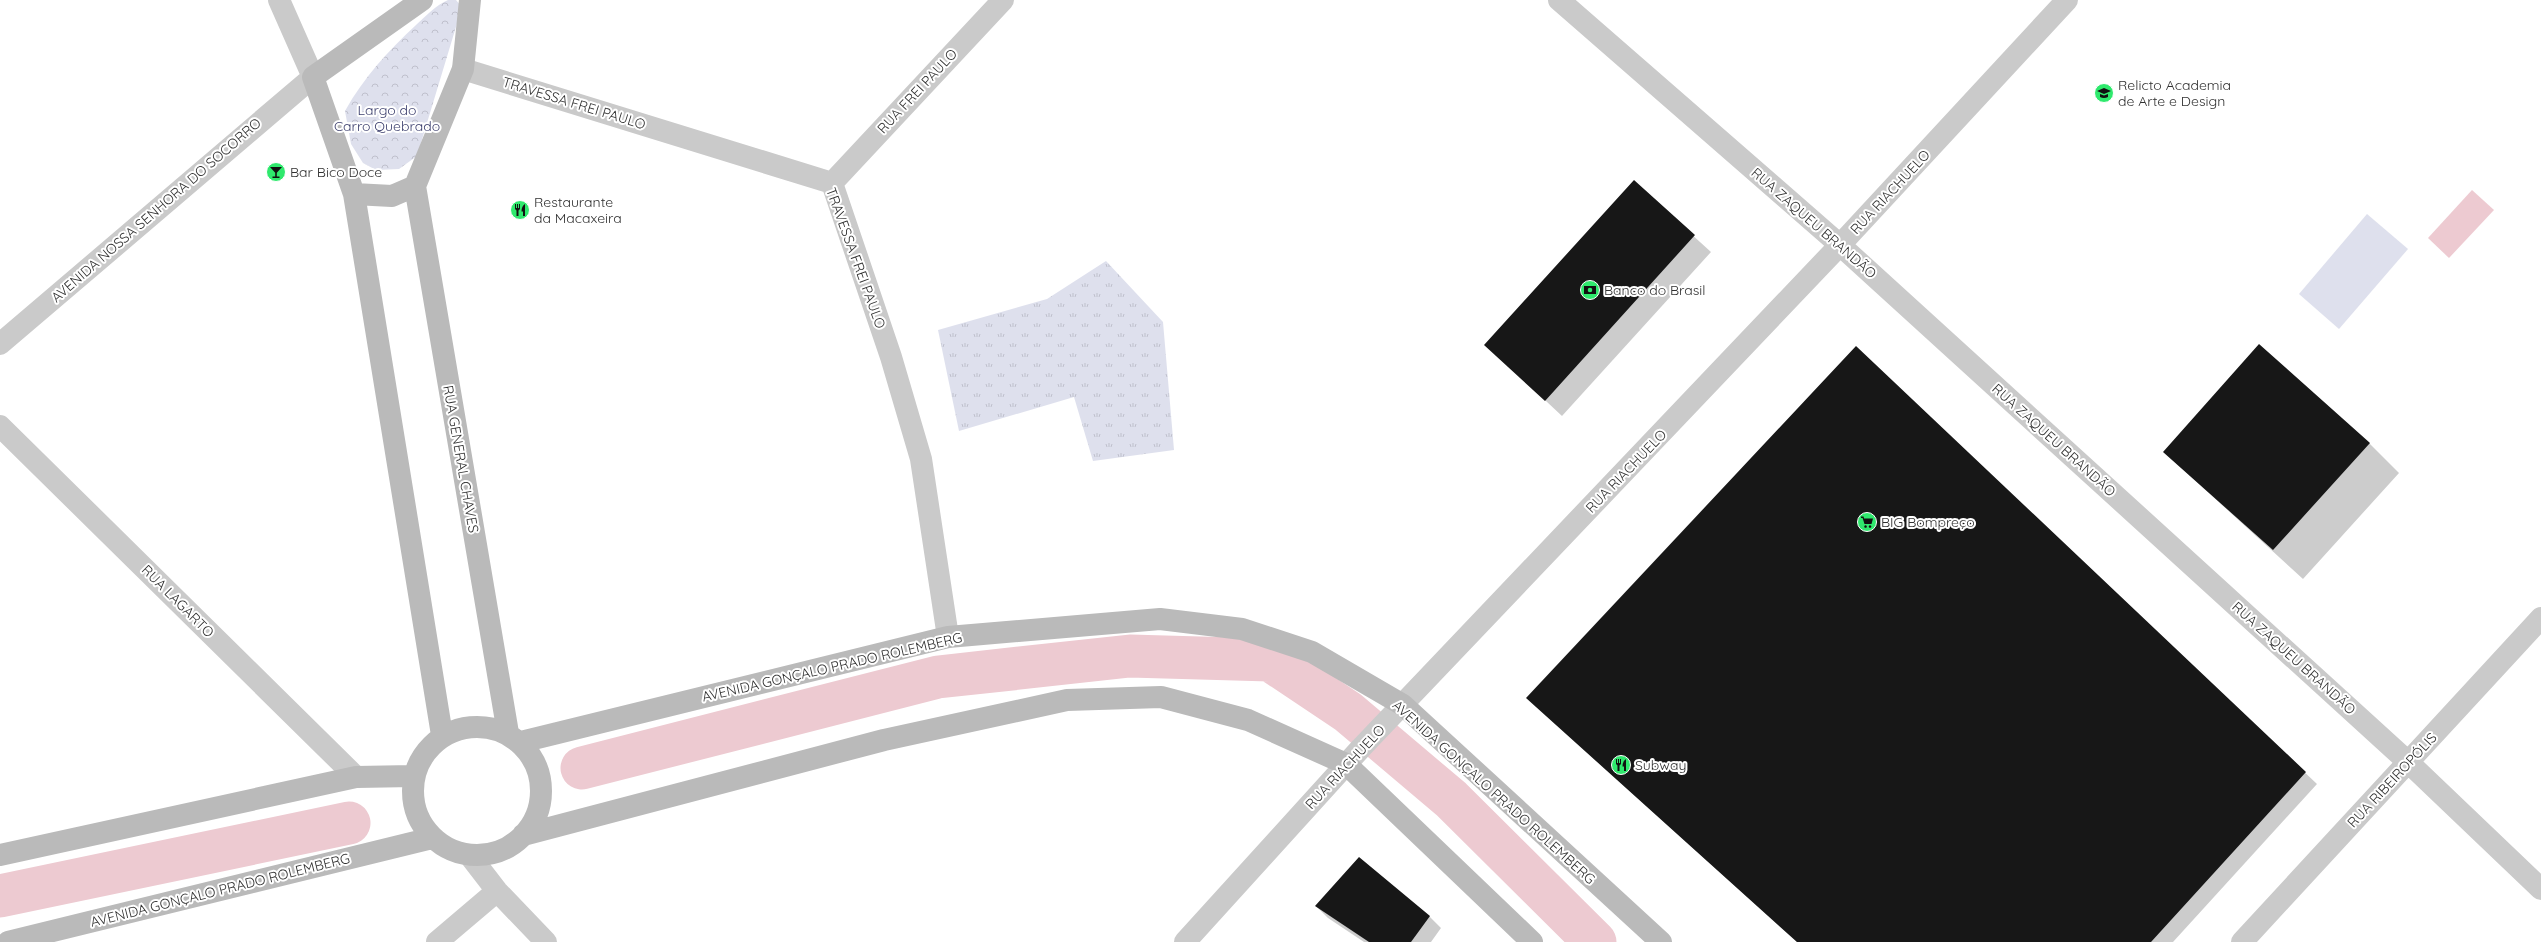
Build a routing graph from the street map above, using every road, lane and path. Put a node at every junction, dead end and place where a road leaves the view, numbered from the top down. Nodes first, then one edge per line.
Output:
1 (279, 0) edge
2 (422, 0) edge
3 (470, 0) edge
4 (1003, 0) edge
5 (1559, 0) edge
6 (2067, 0) edge
7 (463, 69) junction
8 (312, 77) junction
9 (832, 183) junction
10 (415, 186) junction
11 (354, 194) junction
12 (1840, 245) junction
13 (0, 344) edge
14 (0, 426) edge
15 (2541, 618) edge
16 (948, 637) junction
17 (1397, 711) junction
18 (442, 735) junction
19 (514, 737) junction
20 (2408, 762) junction
21 (1346, 764) junction
22 (413, 776) junction
23 (356, 777) junction
24 (523, 835) junction
25 (432, 838) junction
26 (0, 855) edge
27 (470, 856) junction
28 (2541, 889) edge
29 (497, 891) junction
30 (8, 942) edge
31 (438, 942) edge
32 (546, 942) edge
33 (1185, 942) edge
34 (1532, 942) edge
35 (1661, 942) edge
36 (2242, 942) edge

1 - 8 street
2 - 8 street
3 - 7 street
4 - 9 street, RUA FREI PAULO
5 - 12 street, RUA ZAQUEU BRANDÃO
6 - 12 street, RUA RIACHUELO
7 - 9 street, TRAVESSA FREI PAULO
7 - 10 street
8 - 11 street
8 - 13 street, AVENIDA NOSSA SENHORA DO SOCORRO
9 - 16 street, TRAVESSA FREI PAULO
10 - 11 street
10 - 19 street, RUA GENERAL CHAVES
11 - 18 street
12 - 17 street, RUA RIACHUELO
12 - 20 street, RUA ZAQUEU BRANDÃO
14 - 23 street, RUA LAGARTO
15 - 20 street, RUA RIBEIROPÓLIS
16 - 17 street, AVENIDA GONÇALO PRADO ROLEMBERG
16 - 19 street, AVENIDA GONÇALO PRADO ROLEMBERG
17 - 21 street, RUA RIACHUELO
17 - 35 street, AVENIDA GONÇALO PRADO ROLEMBERG
18 - 19 street
18 - 22 street
19 - 24 street
20 - 28 street, RUA ZAQUEU BRANDÃO
20 - 36 street, RUA RIBEIROPÓLIS
21 - 24 street
21 - 33 street, RUA RIACHUELO
21 - 34 street
22 - 23 street
22 - 25 street
23 - 26 street
24 - 27 street
25 - 27 street
25 - 30 street, AVENIDA GONÇALO PRADO ROLEMBERG
27 - 29 street
29 - 31 street
29 - 32 street

